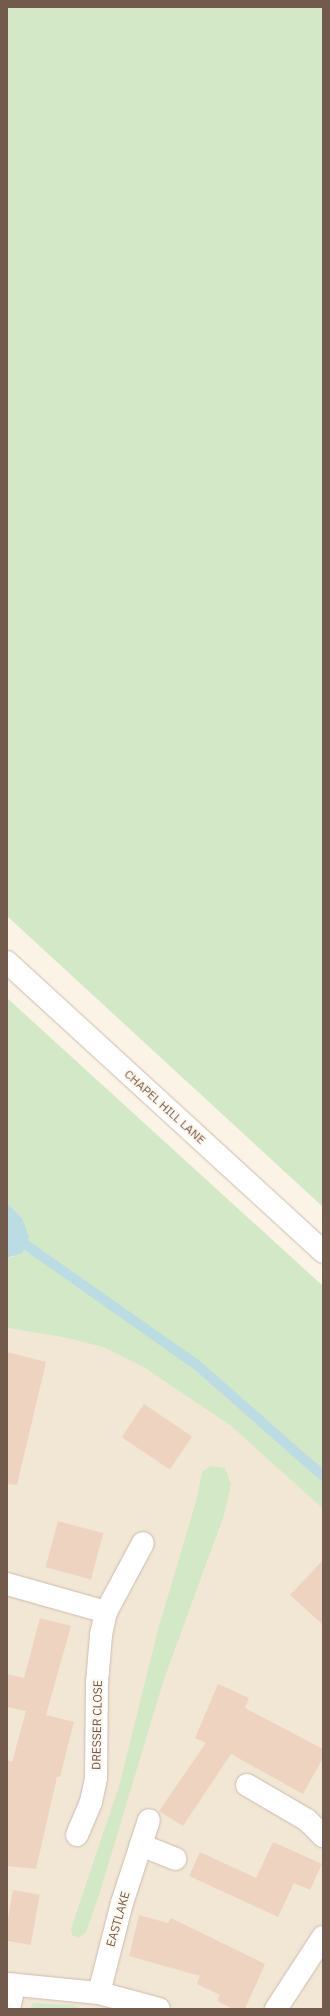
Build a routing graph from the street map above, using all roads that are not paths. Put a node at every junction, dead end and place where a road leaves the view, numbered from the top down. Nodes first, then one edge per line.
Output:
1 (7, 962) edge
2 (323, 1252) edge
3 (143, 1543) dead end
4 (7, 1584) edge
5 (106, 1612) junction
6 (248, 1785) dead end
7 (149, 1820) dead end
8 (76, 1835) dead end
9 (323, 1836) edge
10 (141, 1845) junction
11 (175, 1859) dead end
12 (323, 1937) edge
13 (10, 1985) edge
14 (104, 1999) edge
15 (9, 2009) edge
16 (159, 2009) edge
17 (276, 2009) edge

1 - 2 street, CHAPEL HILL LANE
3 - 5 street, DRESSER CLOSE
4 - 5 street
5 - 8 street, DRESSER CLOSE
6 - 9 street
7 - 10 street, EASTLAKE
10 - 11 street
10 - 14 street, EASTLAKE
12 - 17 street
13 - 14 street
13 - 15 street
14 - 16 street

